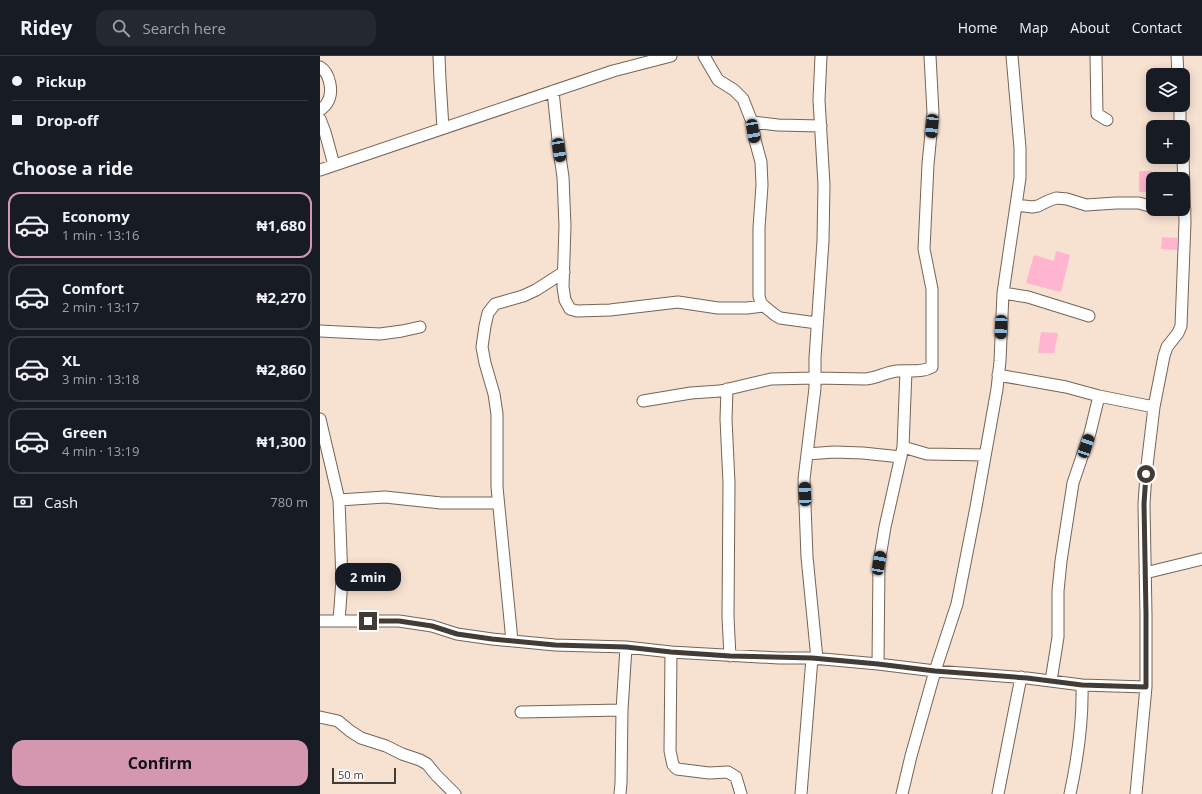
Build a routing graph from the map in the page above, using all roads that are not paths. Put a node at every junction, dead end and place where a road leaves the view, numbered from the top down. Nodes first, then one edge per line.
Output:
1 (439, 56) edge
2 (671, 56) edge
3 (704, 56) edge
4 (821, 56) edge
5 (930, 56) edge
6 (1012, 56) edge
7 (1096, 56) edge
8 (1177, 56) edge
9 (320, 67) edge
10 (1178, 68) edge
11 (553, 91) junction
12 (320, 110) edge
13 (320, 119) edge
14 (1107, 120) dead end
15 (752, 122) junction
16 (821, 126) junction
17 (444, 128) junction
18 (334, 165) junction
19 (320, 170) edge
20 (1016, 205) junction
21 (1146, 205) edge
22 (1185, 216) edge
23 (564, 272) junction
24 (1003, 293) junction
25 (764, 306) junction
26 (1089, 316) dead end
27 (817, 323) junction
28 (420, 327) dead end
29 (320, 331) edge
30 (906, 371) junction
31 (998, 375) junction
32 (815, 378) junction
33 (727, 389) junction
34 (1098, 396) junction
35 (643, 401) dead end
36 (1154, 407) junction
37 (320, 419) edge
38 (902, 452) junction
39 (807, 454) junction
40 (985, 455) junction
41 (339, 500) junction
42 (498, 503) junction
43 (1202, 559) edge
44 (1145, 573) junction
45 (320, 621) edge
46 (339, 621) junction
47 (512, 641) junction
48 (626, 647) junction
49 (671, 652) junction
50 (730, 656) junction
51 (815, 658) junction
52 (878, 664) junction
53 (935, 671) junction
54 (1021, 677) junction
55 (1051, 681) junction
56 (1082, 685) junction
57 (1146, 687) junction
58 (622, 710) junction
59 (521, 712) dead end
60 (320, 717) edge
61 (455, 794) edge
62 (620, 794) edge
63 (741, 794) edge
64 (801, 794) edge
65 (902, 794) edge
66 (998, 794) edge
67 (1070, 794) edge
68 (1136, 794) edge

1 - 17 street
2 - 11 street
3 - 15 street
4 - 16 street
5 - 30 street
6 - 20 street
7 - 14 street
8 - 10 street
9 - 12 street
11 - 17 street
11 - 23 street
13 - 18 street
15 - 16 street
15 - 25 street
16 - 27 street
17 - 18 street
18 - 19 street
20 - 21 street
20 - 24 street
22 - 36 street
23 - 25 street
23 - 42 street
24 - 26 street
24 - 31 street
25 - 27 street
27 - 32 street
28 - 29 street
30 - 32 street
30 - 38 street
31 - 34 street
31 - 40 street
32 - 33 street
32 - 39 street
33 - 35 street
33 - 50 street
34 - 36 street
34 - 55 street
36 - 44 street
37 - 41 street
38 - 39 street
38 - 40 street
38 - 52 street
39 - 51 street
40 - 53 street
41 - 42 street
41 - 46 street
42 - 47 street
43 - 44 street
44 - 57 street
45 - 46 street
46 - 47 street
47 - 48 street
48 - 49 street
48 - 58 street
49 - 50 street
49 - 63 street
50 - 51 street
51 - 52 street
51 - 64 street
52 - 53 street
53 - 54 street
53 - 65 street
54 - 55 street
54 - 66 street
55 - 56 street
56 - 57 street
56 - 67 street
57 - 68 street
58 - 59 street
58 - 62 street
60 - 61 street

